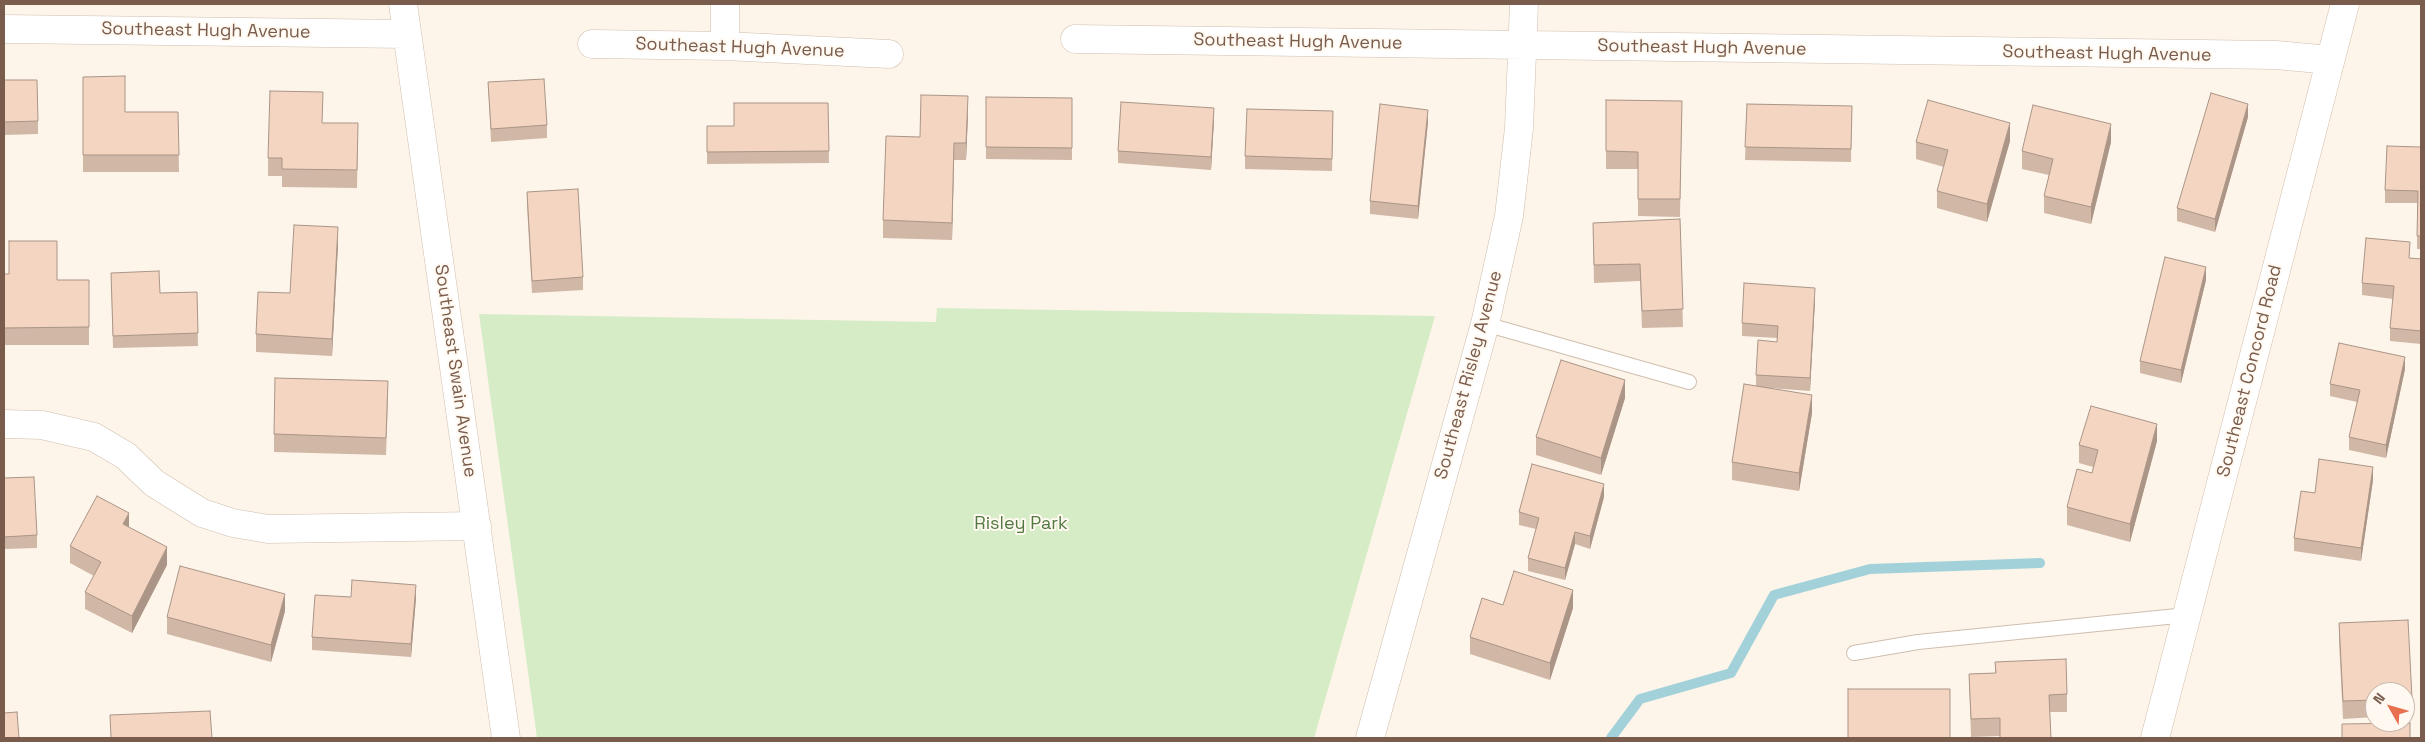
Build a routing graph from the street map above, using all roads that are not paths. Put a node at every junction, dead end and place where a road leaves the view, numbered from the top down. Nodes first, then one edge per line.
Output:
1 (403, 4) edge
2 (725, 4) edge
3 (1524, 4) edge
4 (2345, 4) edge
5 (4, 29) edge
6 (407, 34) junction
7 (1075, 39) dead end
8 (592, 44) dead end
9 (1524, 44) junction
10 (725, 46) junction
11 (889, 54) dead end
12 (2330, 60) junction
13 (1485, 324) junction
14 (1689, 382) dead end
15 (4, 424) edge
16 (477, 526) junction
17 (2187, 615) junction
18 (1854, 653) dead end
19 (506, 738) edge
20 (1370, 738) edge
21 (2155, 738) edge

1 - 6 street, Southeast Swain Avenue
2 - 10 street
3 - 9 street, Southeast Risley Avenue
4 - 12 street, Southeast Concord Road
5 - 6 street, Southeast Hugh Avenue
6 - 16 street, Southeast Swain Avenue
7 - 9 street, Southeast Hugh Avenue
8 - 10 street, Southeast Hugh Avenue
9 - 12 street, Southeast Hugh Avenue
9 - 13 street, Southeast Risley Avenue
10 - 11 street, Southeast Hugh Avenue
12 - 17 street, Southeast Concord Road
13 - 14 lane
13 - 20 street, Southeast Risley Avenue
15 - 16 street
16 - 19 street, Southeast Swain Avenue
17 - 18 lane
17 - 21 street, Southeast Concord Road

